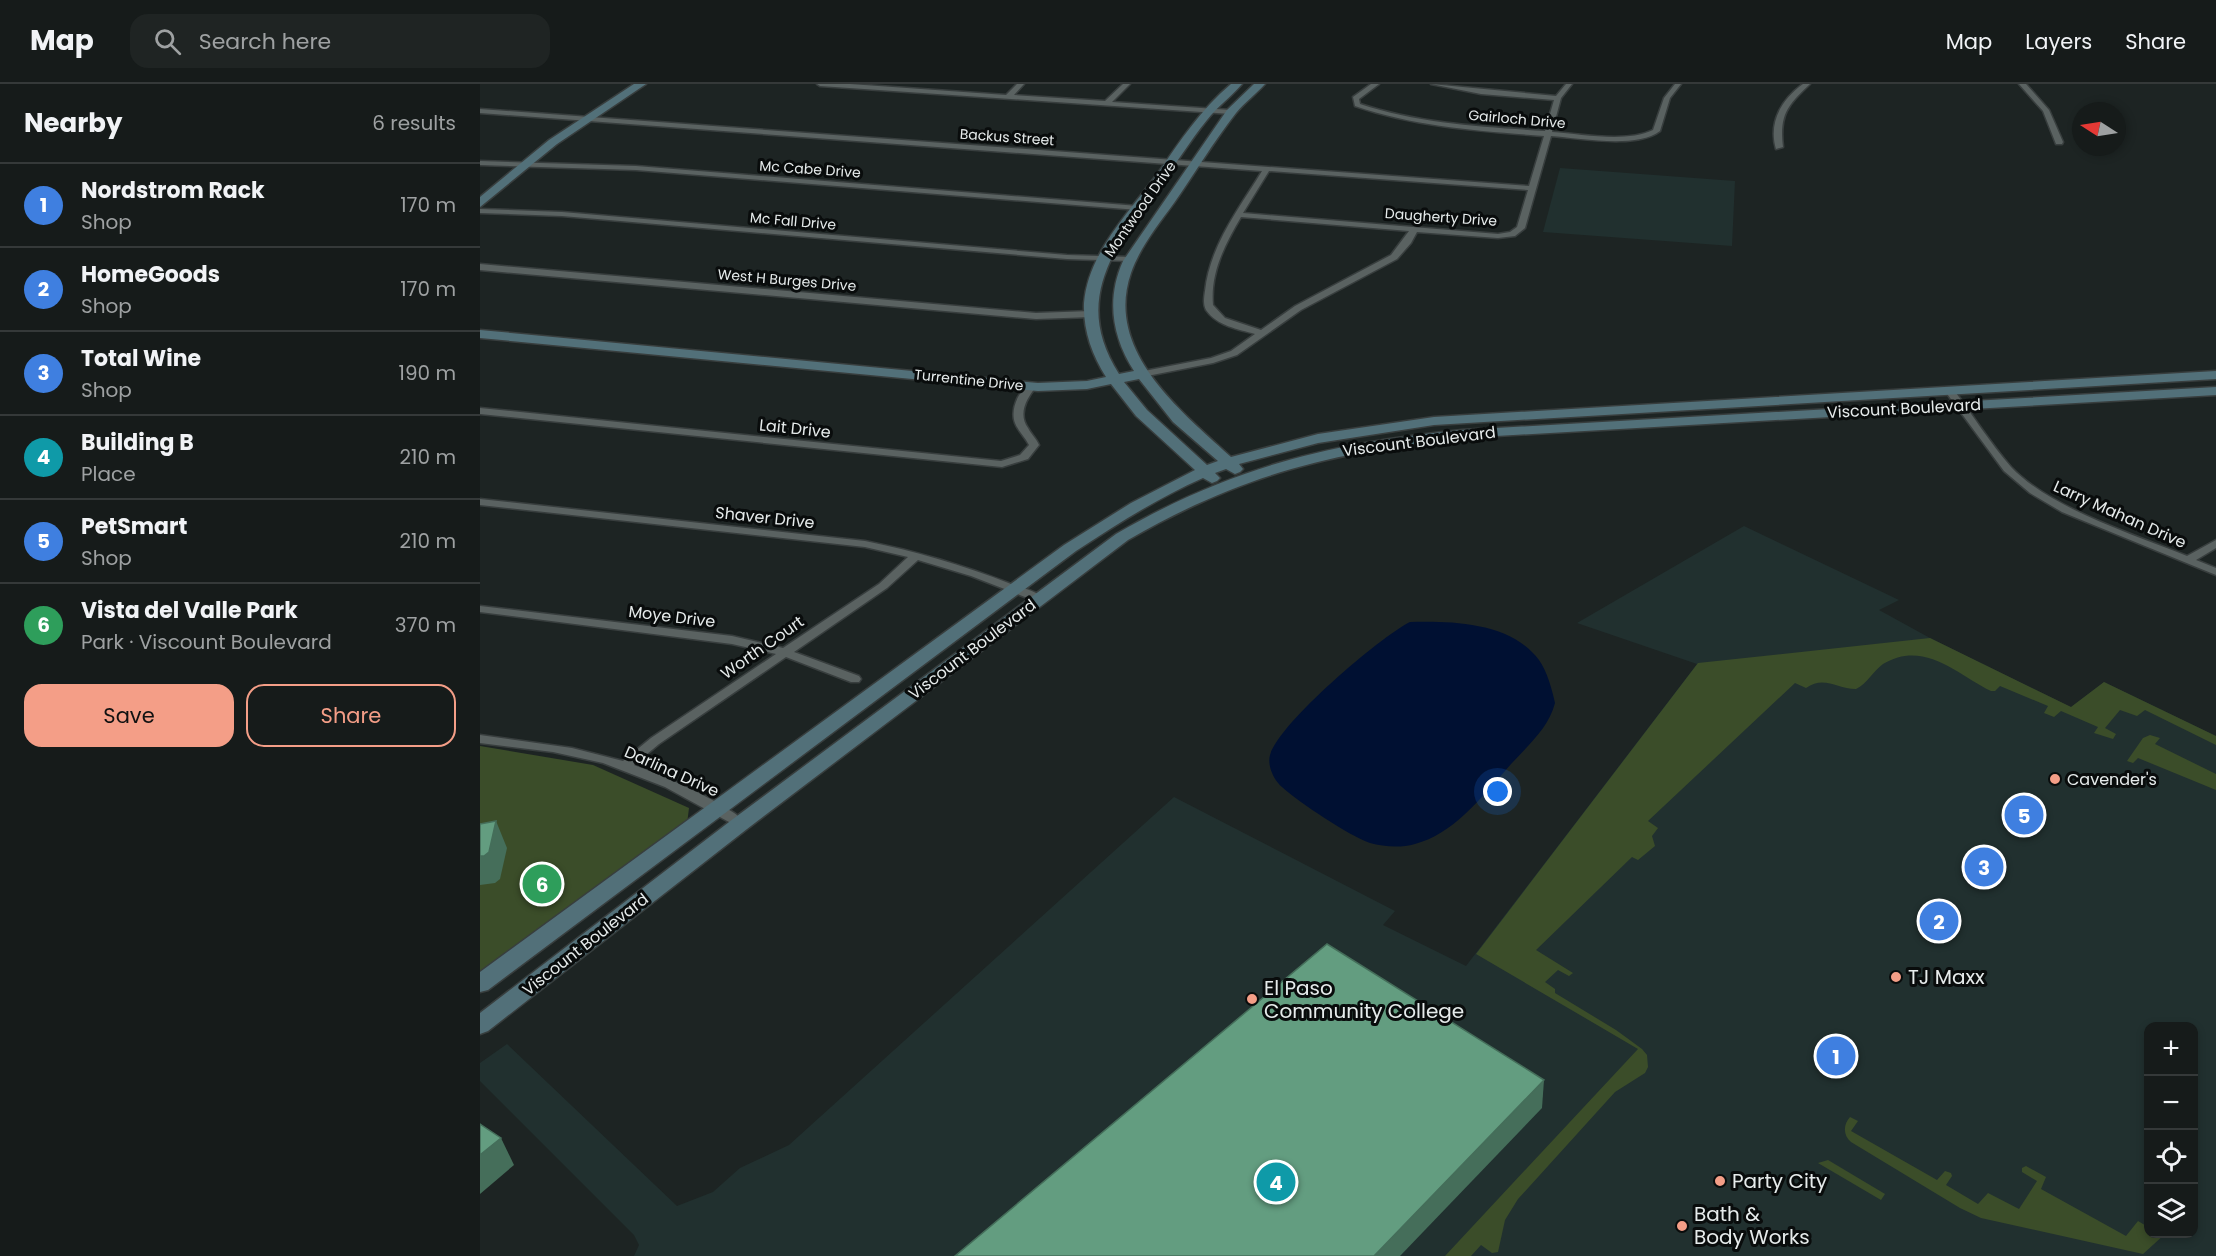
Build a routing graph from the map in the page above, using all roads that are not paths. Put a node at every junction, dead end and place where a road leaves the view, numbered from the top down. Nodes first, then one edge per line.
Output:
1 (641, 84) edge
2 (820, 84) edge
3 (918, 84) edge
4 (1022, 84) edge
5 (1127, 84) edge
6 (1237, 84) edge
7 (1260, 84) edge
8 (1376, 84) edge
9 (1434, 84) edge
10 (1569, 84) edge
11 (1678, 84) edge
12 (1807, 84) edge
13 (2022, 84) edge
14 (911, 90) junction
15 (1008, 97) junction
16 (1558, 98) junction
17 (1107, 103) junction
18 (480, 111) edge
19 (1209, 111) junction
20 (1231, 112) junction
21 (588, 118) junction
22 (1548, 134) junction
23 (2059, 142) dead end
24 (1779, 147) dead end
25 (1173, 161) junction
26 (480, 163) edge
27 (1197, 163) junction
28 (527, 164) junction
29 (1268, 169) junction
30 (1531, 188) junction
31 (480, 203) edge
32 (1138, 208) junction
33 (480, 211) edge
34 (1240, 215) junction
35 (1414, 230) junction
36 (1105, 258) junction
37 (1130, 259) junction
38 (480, 267) edge
39 (1091, 314) junction
40 (1263, 333) junction
41 (480, 334) edge
42 (1142, 374) junction
43 (2216, 375) edge
44 (1113, 381) junction
45 (1030, 387) junction
46 (1950, 391) junction
47 (2216, 391) edge
48 (1721, 405) junction
49 (1960, 405) junction
50 (480, 411) edge
51 (1730, 418) junction
52 (1481, 425) junction
53 (1229, 462) junction
54 (1205, 472) junction
55 (1243, 476) junction
56 (1220, 486) junction
57 (480, 502) edge
58 (2216, 543) edge
59 (917, 555) junction
60 (2188, 560) junction
61 (2216, 572) edge
62 (1015, 589) junction
63 (1039, 598) junction
64 (480, 609) edge
65 (784, 652) junction
66 (855, 679) dead end
67 (480, 739) edge
68 (625, 766) junction
69 (717, 809) junction
70 (740, 824) junction
71 (480, 984) edge
72 (480, 1025) edge

1 - 21 main road
2 - 14 street
3 - 14 street
4 - 15 street
5 - 17 street
6 - 19 main road, Montwood Drive
7 - 20 main road, Montwood Drive
8 - 22 street, Gairloch Drive
9 - 16 street
10 - 16 street, Daugherty Drive
11 - 22 street, Gairloch Drive
12 - 24 street
13 - 23 street
14 - 15 street
15 - 17 street
16 - 22 street, Daugherty Drive
17 - 19 street
18 - 21 street, Backus Street
19 - 20 street
19 - 25 main road, Montwood Drive
20 - 27 main road, Montwood Drive
21 - 25 street, Backus Street
21 - 28 main road
22 - 30 street, Daugherty Drive
25 - 27 street, Backus Street
25 - 32 main road, Montwood Drive
26 - 28 street, Mc Cabe Drive
27 - 29 street, Backus Street
27 - 37 main road, Montwood Drive
28 - 31 main road
28 - 32 street, Mc Cabe Drive
29 - 30 street, Backus Street
29 - 34 street
30 - 35 street, Daugherty Drive
32 - 36 main road, Montwood Drive
33 - 36 street, Mc Fall Drive
34 - 35 street, Daugherty Drive
34 - 40 street
35 - 40 street, Turrentine Drive
36 - 37 street, Mc Fall Drive
36 - 39 main road, Montwood Drive
37 - 42 main road, Montwood Drive
38 - 39 street, West H Burges Drive
39 - 44 main road, Montwood Drive
40 - 42 street, Turrentine Drive
41 - 45 main road, Turrentine Drive
42 - 44 main road, Turrentine Drive
42 - 53 main road, Montwood Drive
43 - 46 main road, Viscount Boulevard
44 - 45 main road, Turrentine Drive
44 - 54 main road, Montwood Drive
45 - 50 street, Lait Drive
46 - 48 main road, Viscount Boulevard
46 - 49 street, Larry Mahan Drive
47 - 49 main road, Viscount Boulevard
48 - 51 main road
48 - 52 main road, Viscount Boulevard
49 - 51 main road, Viscount Boulevard
49 - 60 street, Larry Mahan Drive
51 - 52 main road, Viscount Boulevard
52 - 53 main road, Viscount Boulevard
52 - 55 main road, Viscount Boulevard
53 - 54 main road, Viscount Boulevard
53 - 55 main road, Montwood Drive
54 - 56 main road, Montwood Drive
54 - 62 main road, Viscount Boulevard
55 - 56 main road, Viscount Boulevard
56 - 63 main road, Viscount Boulevard
57 - 59 street, Shaver Drive
58 - 60 street
59 - 62 street, Shaver Drive
59 - 65 street, Worth Court
60 - 61 street, Larry Mahan Drive
62 - 63 street, Shaver Drive
62 - 69 main road, Viscount Boulevard
63 - 70 main road, Viscount Boulevard
64 - 65 street, Moye Drive
65 - 66 street, Moye Drive
65 - 68 street, Worth Court
67 - 68 street, Darlina Drive
68 - 69 street, Darlina Drive
69 - 70 street, Darlina Drive
69 - 71 main road, Viscount Boulevard
70 - 72 main road, Viscount Boulevard

